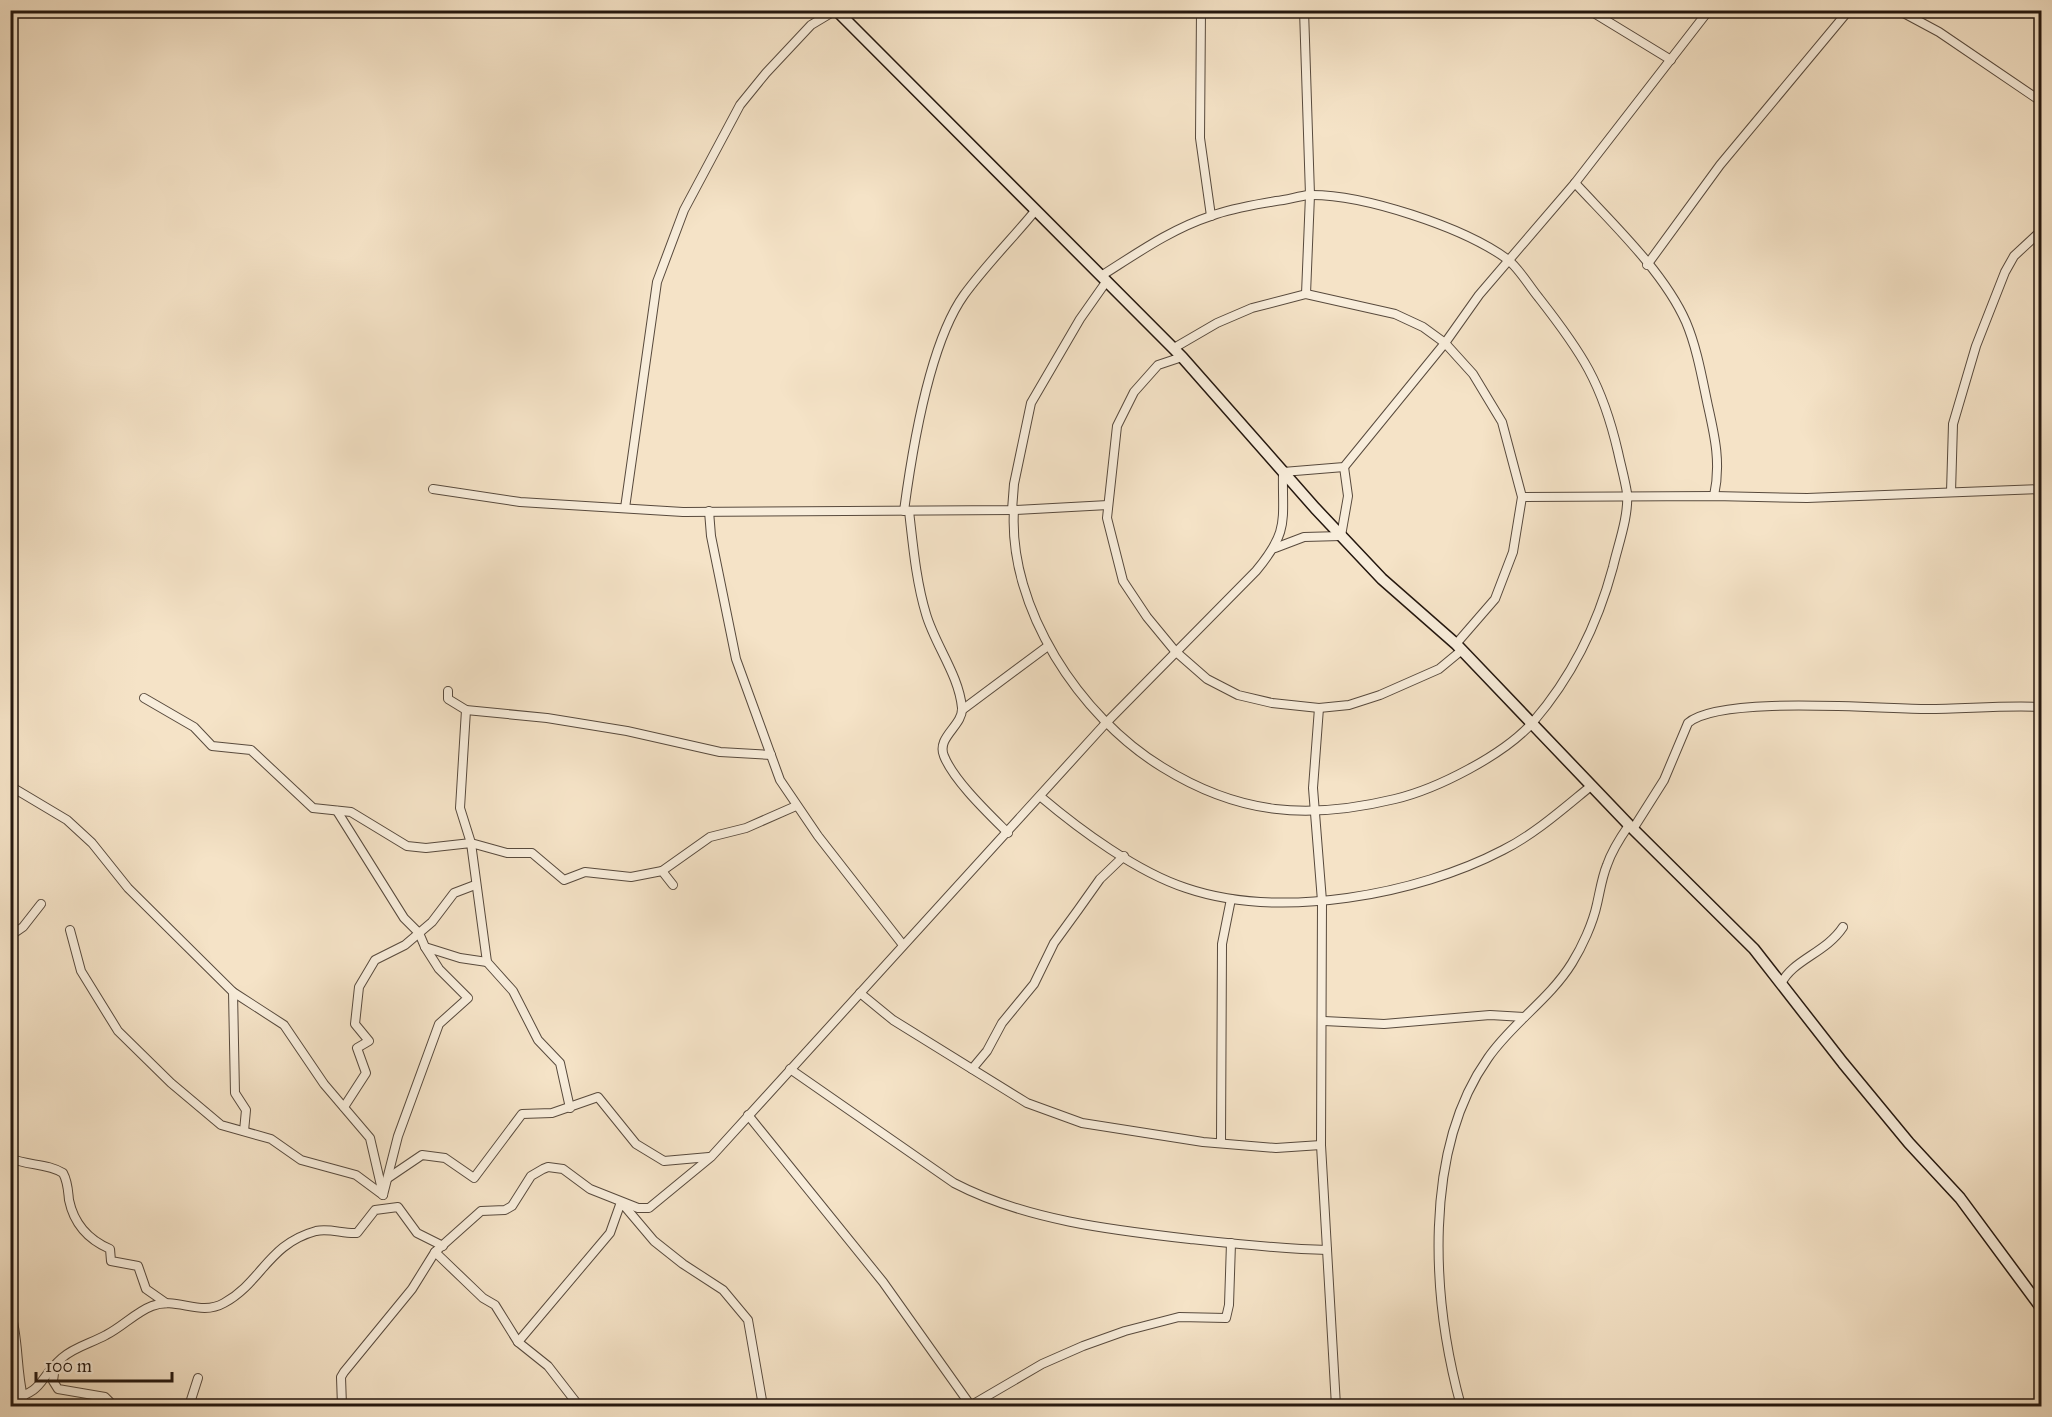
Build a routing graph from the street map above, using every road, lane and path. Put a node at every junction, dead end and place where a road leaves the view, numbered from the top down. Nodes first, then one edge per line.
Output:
1 (836, 10) edge
2 (1201, 10) edge
3 (1304, 10) edge
4 (1589, 10) edge
5 (1709, 10) edge
6 (1849, 10) edge
7 (1898, 10) edge
8 (1671, 60) junction
9 (2042, 102) edge
10 (1575, 183) junction
11 (1310, 195) junction
12 (1035, 211) junction
13 (1211, 216) junction
14 (2042, 230) edge
15 (1510, 261) junction
16 (1647, 265) junction
17 (1104, 279) junction
18 (1306, 294) junction
19 (1445, 343) junction
20 (1174, 348) junction
21 (1182, 357) junction
22 (1344, 468) junction
23 (1283, 472) junction
24 (433, 489) dead end
25 (2042, 489) edge
26 (1951, 492) junction
27 (1714, 496) junction
28 (1522, 497) junction
29 (1628, 498) junction
30 (1108, 505) junction
31 (625, 508) junction
32 (1013, 510) junction
33 (709, 511) junction
34 (907, 511) junction
35 (1341, 536) junction
36 (1275, 548) junction
37 (1048, 646) junction
38 (1459, 647) junction
39 (1175, 651) junction
40 (448, 691) dead end
41 (144, 698) dead end
42 (2042, 707) edge
43 (1319, 708) junction
44 (466, 710) junction
45 (962, 710) junction
46 (1533, 722) junction
47 (1106, 724) junction
48 (771, 755) junction
49 (10, 786) edge
50 (1591, 786) junction
51 (1041, 797) junction
52 (796, 807) junction
53 (337, 811) junction
54 (1315, 811) junction
55 (1631, 827) junction
56 (1008, 833) junction
57 (471, 843) junction
58 (1124, 856) junction
59 (662, 871) junction
60 (475, 885) junction
61 (673, 885) dead end
62 (1231, 899) junction
63 (1322, 901) junction
64 (41, 904) dead end
65 (1843, 927) dead end
66 (70, 930) dead end
67 (419, 933) junction
68 (10, 936) edge
69 (903, 945) junction
70 (425, 947) junction
71 (487, 962) junction
72 (1781, 984) junction
73 (233, 992) junction
74 (860, 993) junction
75 (1524, 1017) junction
76 (1324, 1021) junction
77 (790, 1069) junction
78 (972, 1069) junction
79 (344, 1107) junction
80 (570, 1108) junction
81 (748, 1115) junction
82 (244, 1131) junction
83 (1221, 1142) junction
84 (1321, 1145) junction
85 (711, 1157) junction
86 (10, 1158) edge
87 (388, 1178) junction
88 (383, 1195) junction
89 (621, 1202) junction
90 (1232, 1243) junction
91 (444, 1246) junction
92 (1327, 1250) junction
93 (435, 1252) junction
94 (168, 1303) junction
95 (2042, 1309) edge
96 (10, 1310) edge
97 (518, 1342) junction
98 (55, 1365) junction
99 (198, 1378) dead end
100 (22, 1397) junction
101 (10, 1400) edge
102 (971, 1406) edge
103 (114, 1407) edge
104 (189, 1407) edge
105 (342, 1407) edge
106 (579, 1407) edge
107 (763, 1407) edge
108 (1336, 1407) edge
109 (1461, 1407) edge

1 - 12 street
1 - 31 street
2 - 13 street
3 - 11 street
4 - 8 street
5 - 8 street
6 - 16 street
7 - 9 street
8 - 10 street
10 - 15 street
10 - 16 street
11 - 13 street
11 - 15 street
11 - 18 street
12 - 17 street
12 - 34 street
13 - 17 street
14 - 26 street
15 - 19 street
15 - 29 street
16 - 27 street
17 - 20 street
17 - 32 street
18 - 19 street
18 - 20 street
19 - 22 street
19 - 28 street
20 - 21 street
21 - 23 street
21 - 30 street
22 - 23 street
22 - 35 street
23 - 35 street
23 - 36 street
24 - 31 street
25 - 26 street
26 - 27 street
27 - 29 street
28 - 29 street
28 - 38 street
29 - 46 street
30 - 32 street
30 - 39 street
31 - 33 street
32 - 34 street
32 - 37 street
33 - 34 street
33 - 48 street
34 - 45 street
35 - 36 street
35 - 38 street
36 - 39 street
37 - 45 street
37 - 47 street
38 - 43 street
38 - 46 street
39 - 43 street
39 - 47 street
40 - 44 street
41 - 53 street
42 - 55 street
43 - 54 street
44 - 48 street
44 - 57 street
45 - 56 street
46 - 50 street
46 - 54 street
47 - 51 street
47 - 54 street
48 - 52 street
49 - 73 street
50 - 55 street
50 - 63 street
51 - 56 street
51 - 58 street
52 - 59 street
52 - 69 street
53 - 57 street
53 - 67 street
54 - 63 street
55 - 72 street
55 - 75 street
56 - 69 street
57 - 59 street
57 - 60 street
58 - 62 street
58 - 78 street
59 - 61 street
60 - 67 street
60 - 71 street
62 - 63 street
62 - 83 street
63 - 76 street
64 - 68 street
65 - 72 street
66 - 82 street
67 - 70 street
67 - 79 street
69 - 74 street
70 - 71 street
70 - 87 street
71 - 80 street
72 - 95 street
73 - 79 street
73 - 82 street
74 - 77 street
74 - 78 street
75 - 76 street
75 - 109 street
76 - 84 street
77 - 81 street
77 - 90 street
78 - 83 street
79 - 88 street
80 - 85 street
80 - 87 street
81 - 85 street
81 - 102 street
82 - 88 street
83 - 84 street
84 - 92 street
85 - 89 street
86 - 94 street
87 - 88 street
89 - 91 street
89 - 97 street
89 - 107 street
90 - 92 street
90 - 102 street
91 - 93 street
91 - 94 street
92 - 108 street
93 - 97 street
93 - 105 street
94 - 98 street
96 - 100 street
97 - 106 street
98 - 100 street
98 - 103 street
99 - 104 street
100 - 101 street

